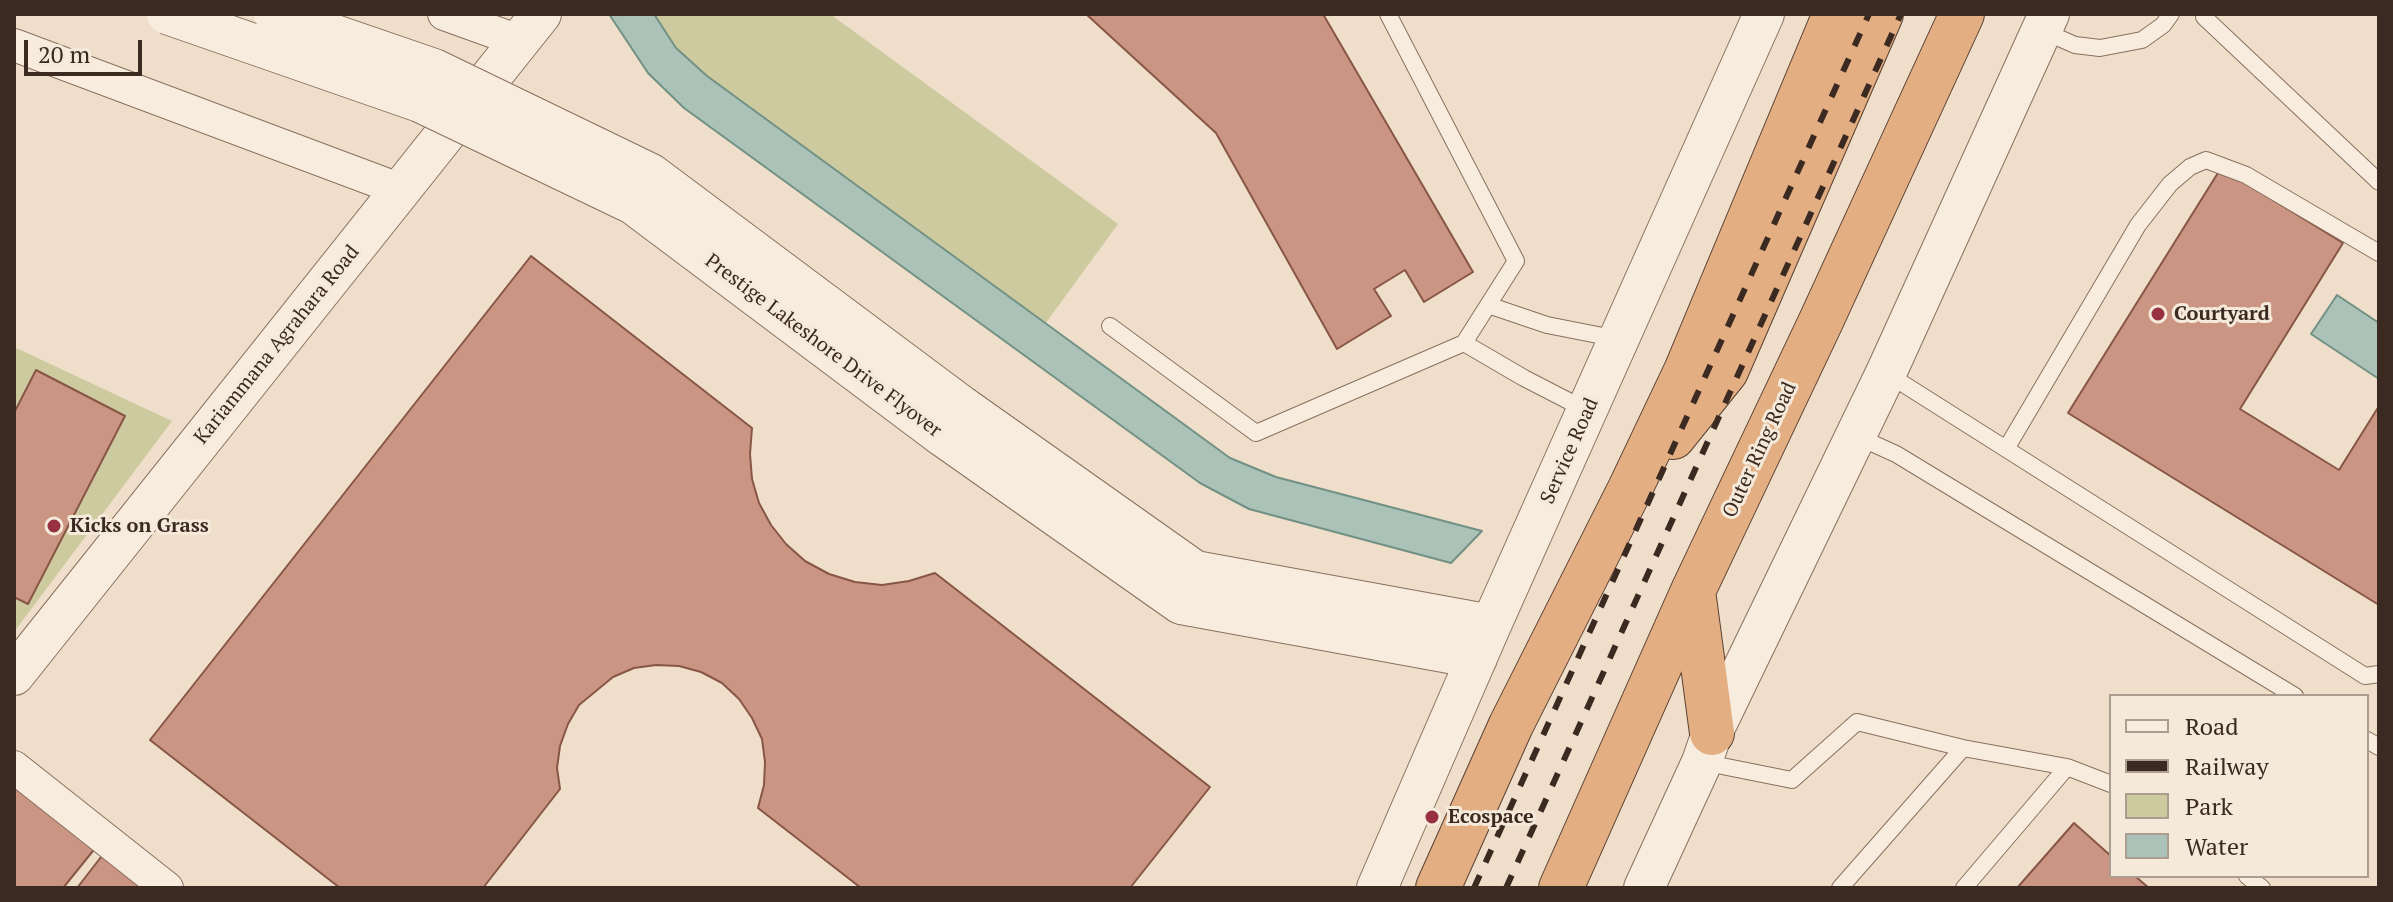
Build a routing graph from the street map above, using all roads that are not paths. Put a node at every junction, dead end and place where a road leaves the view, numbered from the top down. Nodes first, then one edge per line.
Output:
1 (167, 14) edge
2 (274, 14) edge
3 (444, 14) edge
4 (1388, 14) edge
5 (1764, 14) edge
6 (1835, 14) edge
7 (1881, 14) edge
8 (1962, 14) edge
9 (2171, 14) edge
10 (2204, 17) dead end
11 (2045, 22) edge
12 (530, 28) edge
13 (14, 45) edge
14 (2379, 182) edge
15 (401, 190) junction
16 (2379, 253) edge
17 (1488, 305) junction
18 (1110, 326) dead end
19 (1620, 339) junction
20 (1464, 343) junction
21 (1886, 373) junction
22 (1588, 411) junction
23 (952, 421) junction
24 (1855, 436) junction
25 (2006, 449) junction
26 (1630, 489) junction
27 (1693, 591) junction
28 (1484, 642) junction
29 (2379, 674) edge
30 (14, 675) edge
31 (2292, 694) edge
32 (1707, 747) junction
33 (1963, 748) junction
34 (14, 767) edge
35 (2067, 767) junction
36 (2109, 783) edge
37 (167, 888) edge
38 (1377, 888) edge
39 (1438, 888) edge
40 (1561, 888) edge
41 (1644, 888) edge
42 (1840, 888) edge
43 (1964, 888) edge

1 - 23 street, Prestige Lakeshore Drive Flyover, bridge
2 - 23 street, Prestige Lakeshore Drive Flyover, bridge
3 - 12 street
4 - 17 lane
5 - 19 street, Service Road
6 - 26 highway
7 - 26 highway
8 - 27 highway, Outer Ring Road
9 - 11 lane
10 - 14 lane
11 - 21 street
12 - 15 street, Kariammana Agrahara Road
13 - 15 street
15 - 30 street, Kariammana Agrahara Road
16 - 25 lane
17 - 19 lane
17 - 20 lane
18 - 20 lane
19 - 22 street, Service Road
20 - 22 lane
21 - 24 street
21 - 25 lane
22 - 28 street, Service Road
23 - 28 street, Prestige Lakeshore Drive Flyover
24 - 31 lane
24 - 32 street
25 - 29 lane
26 - 39 highway
27 - 32 highway
27 - 40 highway, Outer Ring Road
28 - 38 street, Service Road
32 - 33 lane
32 - 41 street
33 - 35 lane
33 - 42 lane
34 - 37 street
35 - 36 lane
35 - 43 lane

